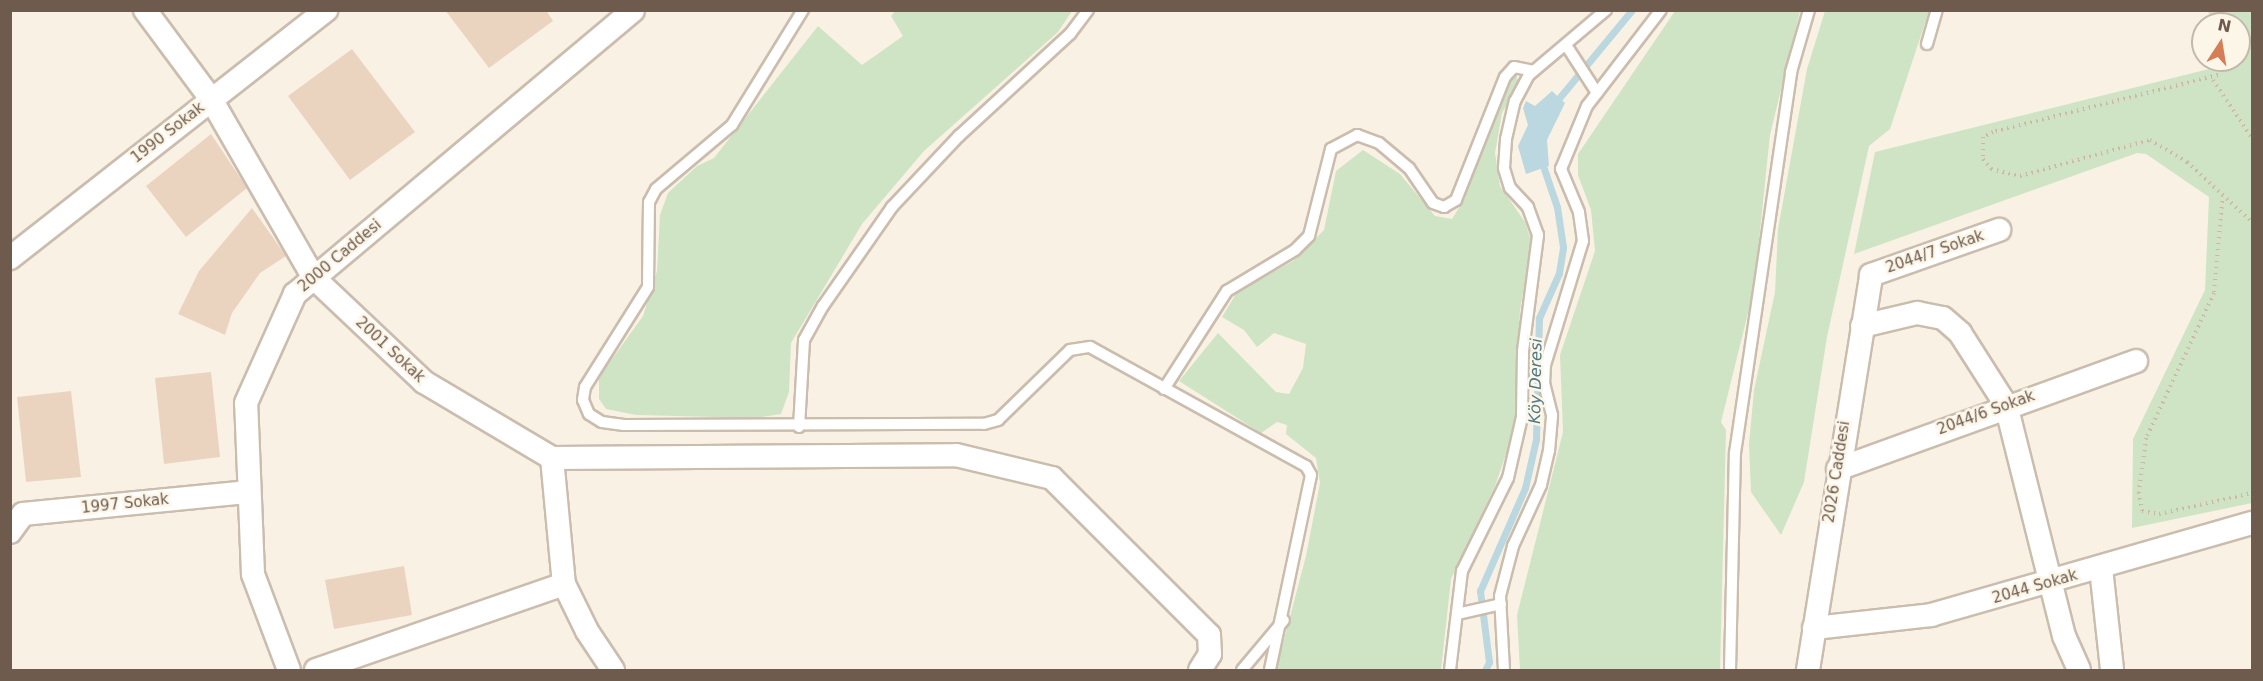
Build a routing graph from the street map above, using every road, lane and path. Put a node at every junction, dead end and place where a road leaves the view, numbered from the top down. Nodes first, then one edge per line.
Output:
1 (145, 10) edge
2 (326, 10) edge
3 (633, 10) edge
4 (803, 10) edge
5 (1088, 10) edge
6 (1606, 10) edge
7 (1661, 10) edge
8 (1809, 10) edge
9 (1937, 10) edge
10 (1927, 44) dead end
11 (1566, 45) junction
12 (1534, 71) junction
13 (2218, 75) dead end
14 (2213, 80) junction
15 (1597, 93) junction
16 (211, 99) junction
17 (2253, 138) edge
18 (2222, 201) dead end
19 (2253, 222) edge
20 (1999, 230) dead end
21 (10, 258) edge
22 (1871, 275) joint
23 (314, 278) junction
24 (1862, 326) junction
25 (2136, 361) dead end
26 (1164, 389) junction
27 (2006, 405) junction
28 (799, 427) junction
29 (552, 458) junction
30 (1838, 470) junction
31 (249, 492) junction
32 (2253, 494) edge
33 (15, 515) edge
34 (2253, 523) edge
35 (2101, 568) junction
36 (2051, 583) junction
37 (564, 584) junction
38 (1501, 604) junction
39 (1457, 614) junction
40 (1284, 620) junction
41 (1814, 628) junction
42 (289, 670) edge
43 (316, 670) edge
44 (613, 670) edge
45 (1200, 670) edge
46 (1242, 670) edge
47 (1270, 670) edge
48 (1450, 670) edge
49 (1504, 670) edge
50 (1730, 670) edge
51 (1808, 670) edge
52 (2079, 670) edge
53 (2112, 670) edge

1 - 16 street, 2001 Sokak
2 - 16 street, 1990 Sokak
3 - 23 street, 2000 Caddesi
4 - 28 lane
5 - 28 lane
6 - 11 lane
7 - 15 lane
8 - 50 lane
9 - 10 lane
11 - 12 lane
11 - 15 lane
12 - 26 lane
12 - 39 lane
13 - 14 path
14 - 17 path
14 - 19 path
15 - 38 lane
16 - 21 street, 1990 Sokak
16 - 23 street, 2001 Sokak
18 - 32 path
20 - 22 street, 2044/7 Sokak
22 - 24 street, 2026 Caddesi
23 - 29 street, 2001 Sokak
23 - 31 street, 2000 Caddesi
24 - 27 street
24 - 30 street, 2026 Caddesi
25 - 27 street, 2044/6 Sokak
26 - 28 lane
26 - 40 lane
27 - 30 street, 2044/6 Sokak
27 - 36 street
29 - 37 street
29 - 45 street
30 - 41 street, 2026 Caddesi
31 - 33 street, 1997 Sokak
31 - 42 street, 2000 Caddesi
34 - 35 street, 2044 Sokak
35 - 36 street, 2044 Sokak
35 - 53 street
36 - 41 street, 2044 Sokak
36 - 52 street
37 - 43 street
37 - 44 street
38 - 39 lane
38 - 49 lane
39 - 48 lane
40 - 46 lane
40 - 47 lane
41 - 51 street, 2026 Caddesi

